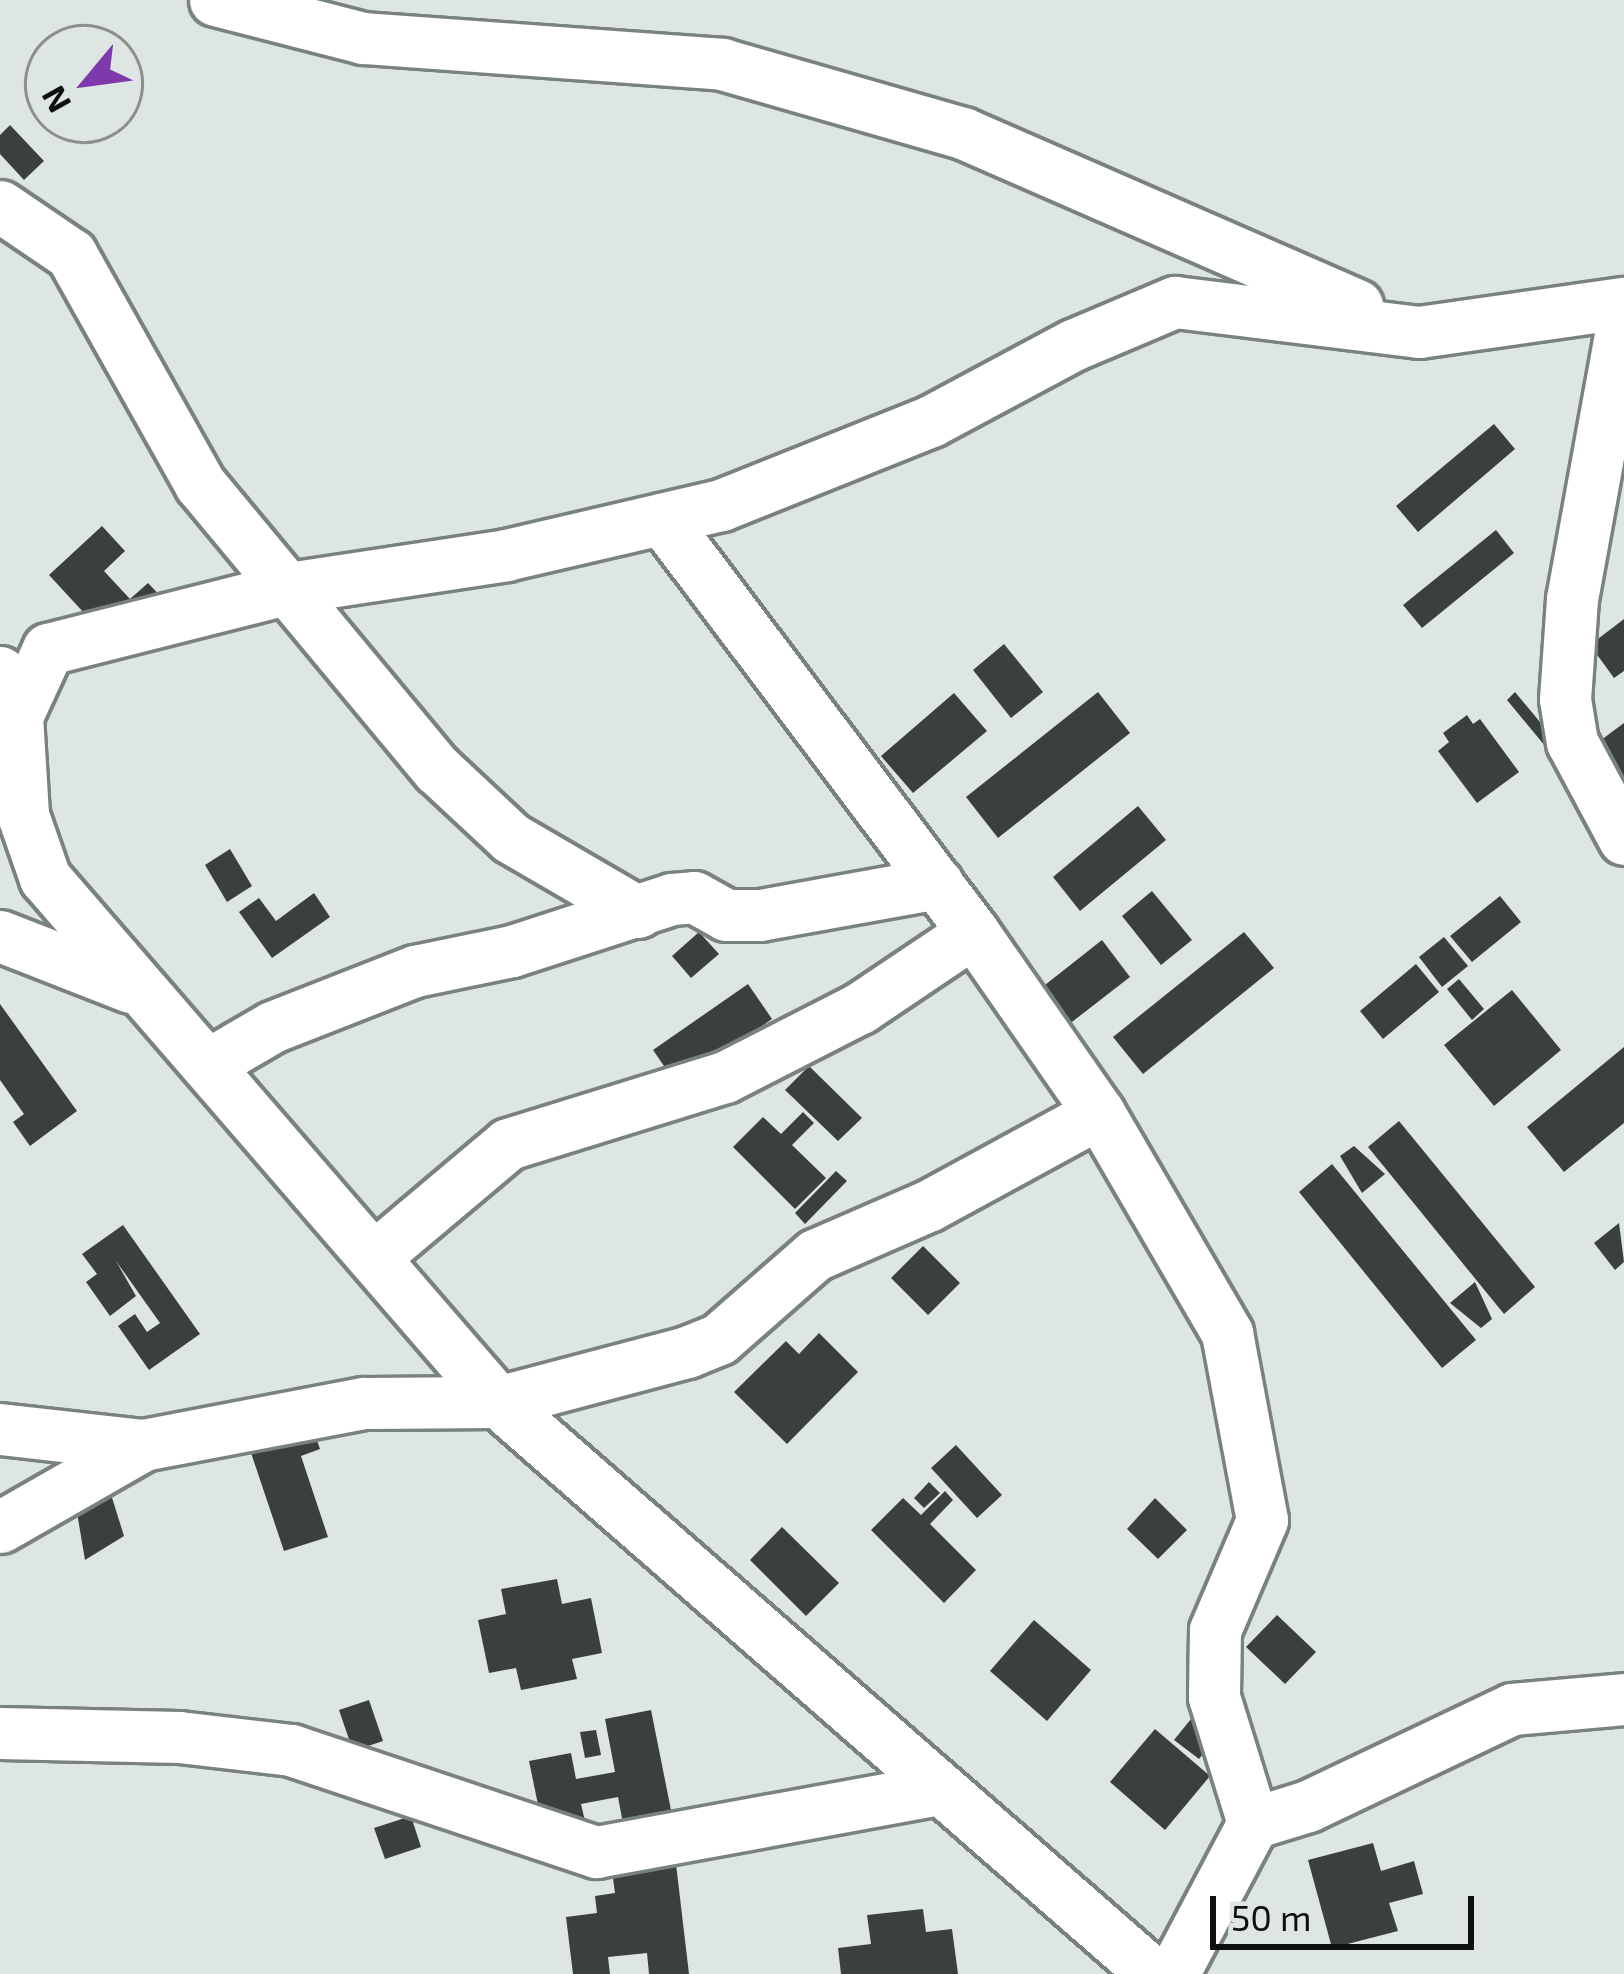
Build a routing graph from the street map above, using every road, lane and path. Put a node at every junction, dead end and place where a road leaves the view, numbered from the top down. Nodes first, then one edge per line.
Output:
1 (215, 0) edge
2 (0, 206) edge
3 (1624, 303) edge
4 (1624, 313) edge
5 (1419, 332) junction
6 (662, 519) junction
7 (289, 588) junction
8 (8, 694) edge
9 (1624, 839) edge
10 (937, 884) junction
11 (638, 912) junction
12 (973, 932) junction
13 (0, 935) edge
14 (147, 995) junction
15 (207, 1065) junction
16 (1099, 1113) junction
17 (374, 1258) junction
18 (498, 1402) junction
19 (0, 1429) edge
20 (143, 1445) junction
21 (0, 1527) edge
22 (1624, 1699) edge
23 (0, 1733) edge
24 (934, 1790) junction
25 (1253, 1823) junction
26 (1153, 1974) edge
27 (1173, 1974) edge

1 - 5 street
2 - 7 street
3 - 5 street
4 - 9 street
5 - 6 street
6 - 7 street
6 - 10 street
7 - 8 street
7 - 11 street
8 - 14 street
10 - 11 street
10 - 12 street
11 - 15 street
12 - 16 street
12 - 17 street
13 - 14 street
14 - 15 street
15 - 17 street
16 - 18 street
16 - 25 street
17 - 18 street
18 - 20 street
18 - 24 street
19 - 20 street
20 - 21 street
22 - 25 street
23 - 24 street
24 - 26 street
25 - 27 street

